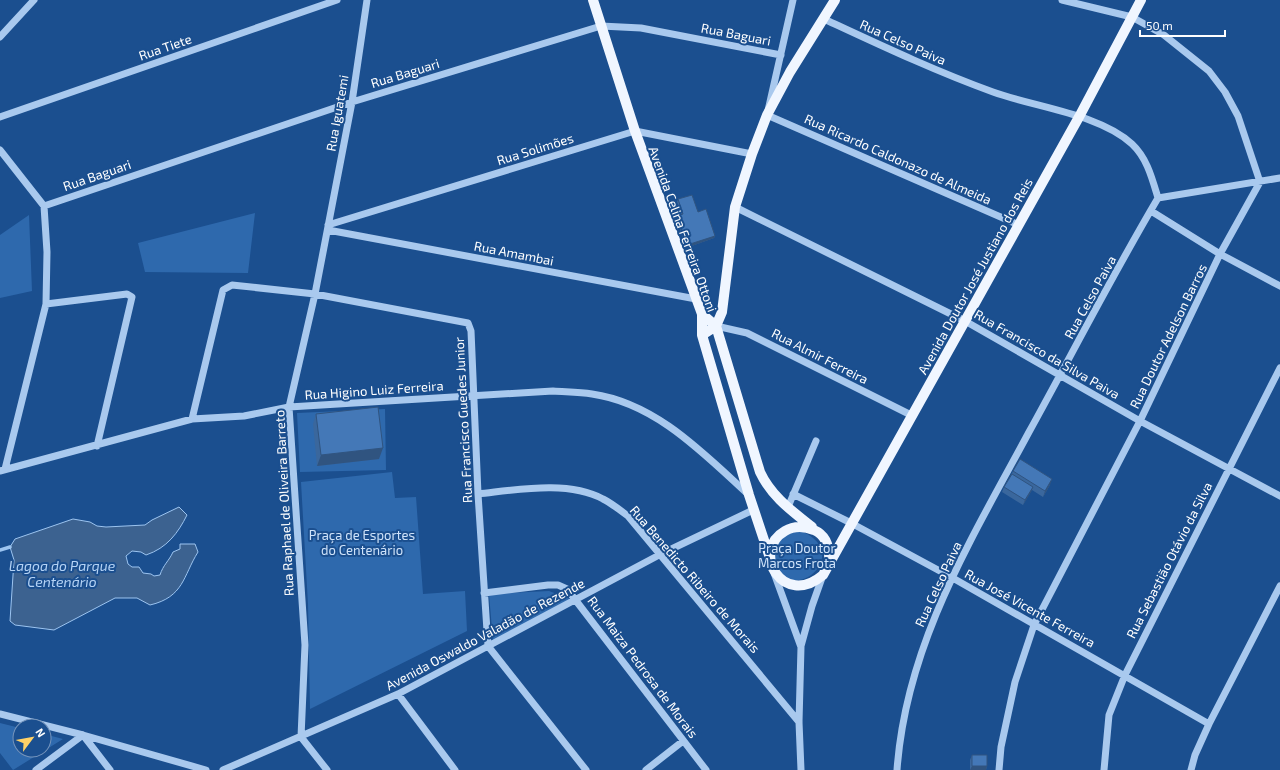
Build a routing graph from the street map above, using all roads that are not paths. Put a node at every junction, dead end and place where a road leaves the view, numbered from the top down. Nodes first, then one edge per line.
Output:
1 (34, 0) edge
2 (337, 0) edge
3 (368, 0) edge
4 (593, 0) edge
5 (793, 0) edge
6 (835, 0) edge
7 (1062, 0) edge
8 (1141, 0) edge
9 (1132, 17) junction
10 (824, 19) junction
11 (601, 26) junction
12 (0, 37) edge
13 (781, 55) junction
14 (352, 102) junction
15 (767, 115) junction
16 (0, 117) edge
17 (1079, 117) junction
18 (634, 131) junction
19 (0, 150) edge
20 (752, 154) junction
21 (1280, 178) edge
22 (1260, 182) junction
23 (1158, 198) junction
24 (44, 206) junction
25 (735, 207) junction
26 (1151, 211) junction
27 (1020, 225) junction
28 (328, 228) junction
29 (1220, 254) junction
30 (1280, 286) edge
31 (315, 294) junction
32 (696, 299) junction
33 (46, 304) junction
34 (702, 314) junction
35 (965, 321) junction
36 (716, 326) junction
37 (702, 335) junction
38 (1280, 368) edge
39 (1060, 376) junction
40 (474, 396) junction
41 (289, 407) junction
42 (911, 415) junction
43 (192, 419) junction
44 (1140, 421) junction
45 (816, 441) dead end
46 (97, 446) junction
47 (1229, 468) junction
48 (3, 470) edge
49 (478, 494) junction
50 (793, 494) junction
51 (749, 495) junction
52 (1280, 496) edge
53 (788, 507) junction
54 (754, 510) junction
55 (852, 523) junction
56 (818, 532) junction
57 (661, 554) junction
58 (770, 559) junction
59 (829, 564) junction
60 (773, 570) junction
61 (823, 575) junction
62 (951, 577) junction
63 (1280, 586) edge
64 (484, 593) junction
65 (577, 599) junction
66 (1034, 625) junction
67 (488, 646) junction
68 (801, 646) junction
69 (1125, 675) junction
70 (398, 694) junction
71 (0, 714) edge
72 (799, 722) junction
73 (1209, 724) junction
74 (83, 735) junction
75 (301, 737) junction
76 (683, 741) junction
77 (36, 770) edge
78 (110, 770) edge
79 (206, 770) edge
80 (223, 770) edge
81 (327, 770) edge
82 (455, 770) edge
83 (586, 770) edge
84 (646, 770) edge
85 (706, 770) edge
86 (801, 770) edge
87 (897, 770) edge
88 (999, 770) edge
89 (1104, 770) edge
90 (1191, 770) edge

1 - 12 street
2 - 16 street, Rua Tiete
3 - 14 street, Rua Iguatemi
4 - 11 main road, Avenida Celina Ferreira Ottoni
5 - 13 street
6 - 10 main road
7 - 9 street
8 - 9 main road, Avenida Doutor José Justiano dos Reis
9 - 17 main road, Avenida Doutor José Justiano dos Reis
9 - 22 street
10 - 15 main road
10 - 17 street, Rua Celso Paiva
11 - 13 street, Rua Baguari
11 - 14 street, Rua Baguari
11 - 18 main road, Avenida Celina Ferreira Ottoni
13 - 15 street
14 - 24 street, Rua Baguari
14 - 28 street, Rua Iguatemi
15 - 20 main road
15 - 27 street, Rua Ricardo Caldonazo de Almeida
17 - 23 street, Rua Celso Paiva
17 - 27 main road, Avenida Doutor José Justiano dos Reis
18 - 20 street, Rua Solimões
18 - 28 street, Rua Solimões
18 - 32 main road, Avenida Celina Ferreira Ottoni
19 - 24 street
20 - 25 main road
21 - 22 street
22 - 23 street
22 - 29 street, Rua Doutor Adelson Barros
23 - 26 street, Rua Celso Paiva
24 - 33 street
25 - 35 street, Rua Francisco da Silva Paiva
25 - 36 main road
26 - 29 street
26 - 39 street, Rua Celso Paiva
27 - 35 main road, Avenida Doutor José Justiano dos Reis
28 - 31 street, Rua Raphael de Oliveira Barreto
28 - 32 street, Rua Amambai
29 - 30 street
29 - 44 street, Rua Doutor Adelson Barros
31 - 40 street, Rua Francisco Guedes Junior
31 - 41 street, Rua Raphael de Oliveira Barreto
31 - 43 street, Rua Francisco Guedes Junior
32 - 34 main road, Avenida Celina Ferreira Ottoni
33 - 46 street
33 - 48 street
34 - 36 main road
34 - 37 main road, Avenida Celina Ferreira Ottoni
35 - 39 street, Rua Francisco da Silva Paiva
35 - 42 main road, Avenida Doutor José Justiano dos Reis
36 - 37 main road
36 - 42 street, Rua Almir Ferreira
36 - 53 main road
37 - 51 main road, Avenida Celina Ferreira Ottoni
38 - 47 street, Rua Sebastião Otávio da Silva
39 - 44 street, Rua Francisco da Silva Paiva
39 - 62 street, Rua Celso Paiva
40 - 41 street, Rua Higino Luiz Ferreira
40 - 49 street, Rua Francisco Guedes Junior
40 - 51 street, Rua Higino Luiz Ferreira
41 - 43 street, Rua Higino Luiz Ferreira
41 - 75 street, Rua Raphael de Oliveira Barreto
42 - 55 main road, Avenida Doutor José Justiano dos Reis
43 - 46 street, Rua Higino Luiz Ferreira
44 - 47 street, Rua Francisco da Silva Paiva
44 - 66 street, Rua Doutor Adelson Barros
45 - 50 street
46 - 48 street, Rua Higino Luiz Ferreira
47 - 52 street, Rua Francisco da Silva Paiva
47 - 69 street, Rua Sebastião Otávio da Silva
49 - 57 street, Rua Benedicto Ribeiro de Morais
49 - 64 street, Rua Francisco Guedes Junior
50 - 53 street
50 - 55 street, Rua José Vicente Ferreira
51 - 54 main road, Avenida Celina Ferreira Ottoni
53 - 56 main road
54 - 57 street, Avenida Oswaldo Valadão de Rezende
54 - 58 main road, Avenida Celina Ferreira Ottoni
55 - 59 main road, Avenida Doutor José Justiano dos Reis
55 - 62 street, Rua José Vicente Ferreira
56 - 58 main road
56 - 59 main road
57 - 65 street, Avenida Oswaldo Valadão de Rezende
57 - 72 street, Rua Benedicto Ribeiro de Morais
58 - 60 main road
59 - 61 main road
60 - 61 main road
60 - 68 street
61 - 68 street
62 - 66 street, Rua José Vicente Ferreira
62 - 87 street, Rua Celso Paiva
63 - 73 street
64 - 65 street, Rua Maiza Pedrosa de Morais
64 - 67 street, Rua Francisco Guedes Junior
65 - 67 street, Avenida Oswaldo Valadão de Rezende
65 - 76 street, Rua Maiza Pedrosa de Morais
66 - 69 street, Rua José Vicente Ferreira
66 - 88 street, Rua Doutor Adelson Barros
67 - 70 street, Avenida Oswaldo Valadão de Rezende
67 - 83 street
68 - 72 street
69 - 73 street, Rua José Vicente Ferreira
69 - 89 street, Rua Sebastião Otávio da Silva
70 - 75 street, Avenida Oswaldo Valadão de Rezende
70 - 82 street
71 - 74 street
72 - 86 street
73 - 90 street
74 - 77 street
74 - 78 street
74 - 79 street
75 - 80 street, Avenida Oswaldo Valadão de Rezende
75 - 81 street
76 - 84 street
76 - 85 street, Rua Maiza Pedrosa de Morais

